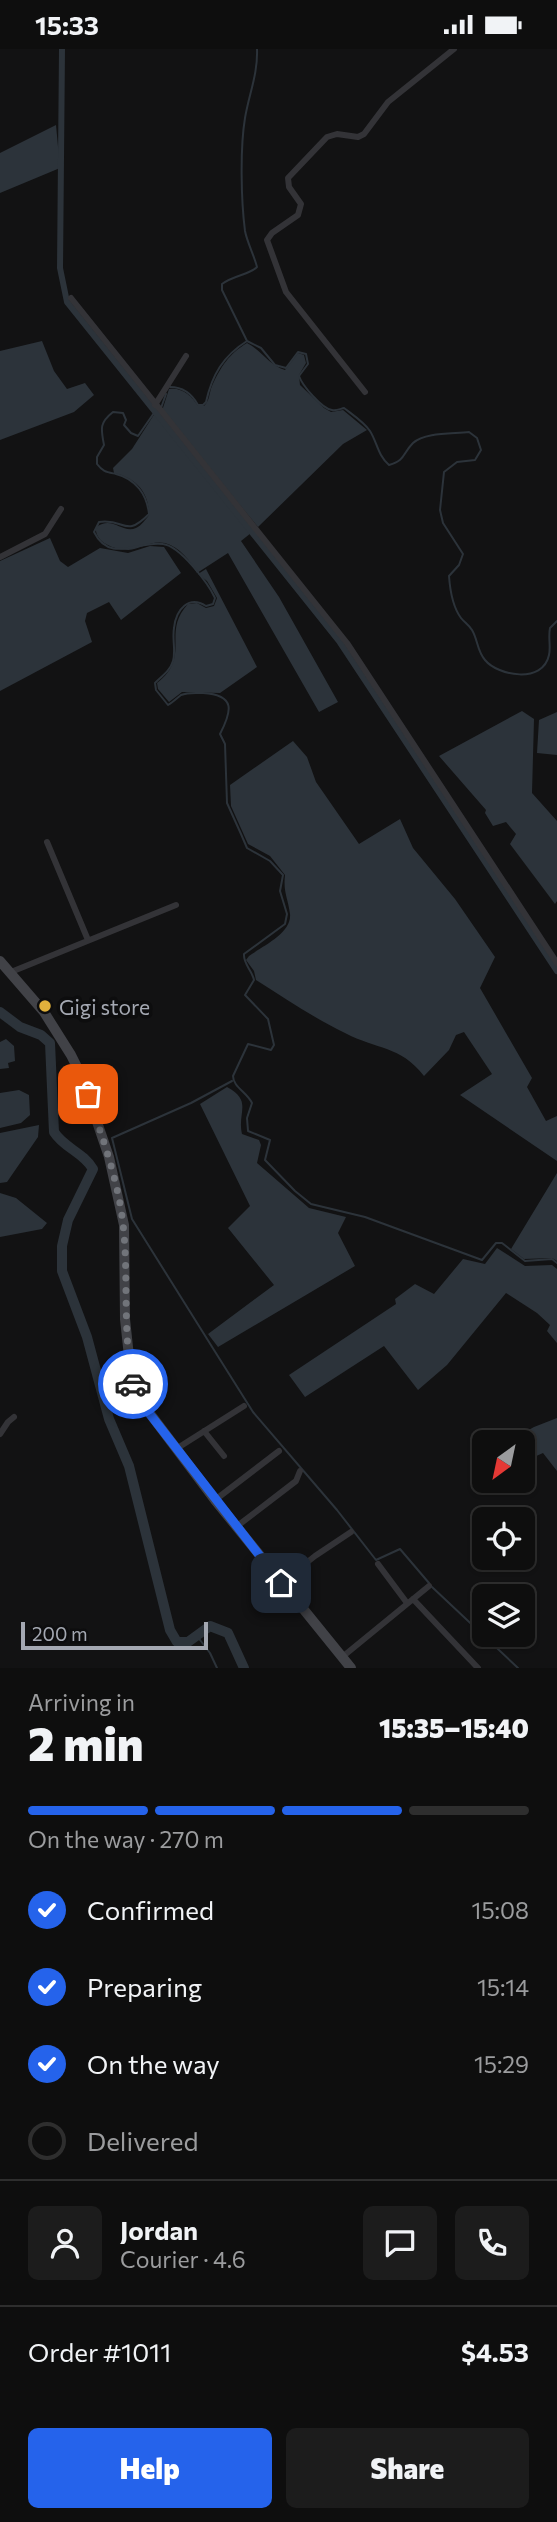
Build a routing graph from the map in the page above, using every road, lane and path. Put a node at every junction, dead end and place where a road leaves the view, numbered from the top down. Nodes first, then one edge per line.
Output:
1 (454, 49) edge
2 (71, 298) dead end
3 (186, 356) dead end
4 (365, 392) dead end
5 (158, 408) junction
6 (61, 509) dead end
7 (0, 557) edge
8 (47, 842) dead end
9 (176, 905) dead end
10 (88, 940) junction
11 (0, 961) edge
12 (557, 963) edge
13 (11, 972) junction
14 (244, 1406) dead end
15 (15, 1417) dead end
16 (204, 1431) junction
17 (0, 1434) edge
18 (176, 1449) junction
19 (279, 1451) dead end
20 (224, 1456) dead end
21 (300, 1471) dead end
22 (215, 1500) junction
23 (236, 1527) junction
24 (351, 1532) dead end
25 (378, 1564) dead end
26 (281, 1583) junction
27 (429, 1586) dead end
28 (410, 1601) junction
29 (341, 1658) junction
30 (351, 1668) edge
31 (478, 1668) edge

1 - 4 street
2 - 5 street
3 - 5 street
5 - 12 street
6 - 7 street
8 - 10 street
9 - 10 street
10 - 13 street
11 - 13 street
13 - 18 street
14 - 16 street
15 - 17 street
16 - 18 street
16 - 20 street
18 - 22 street
19 - 22 street
21 - 23 street
22 - 23 street
23 - 26 street
24 - 26 street
25 - 28 street
26 - 29 street
27 - 28 street
28 - 29 street
28 - 31 street
29 - 30 street

